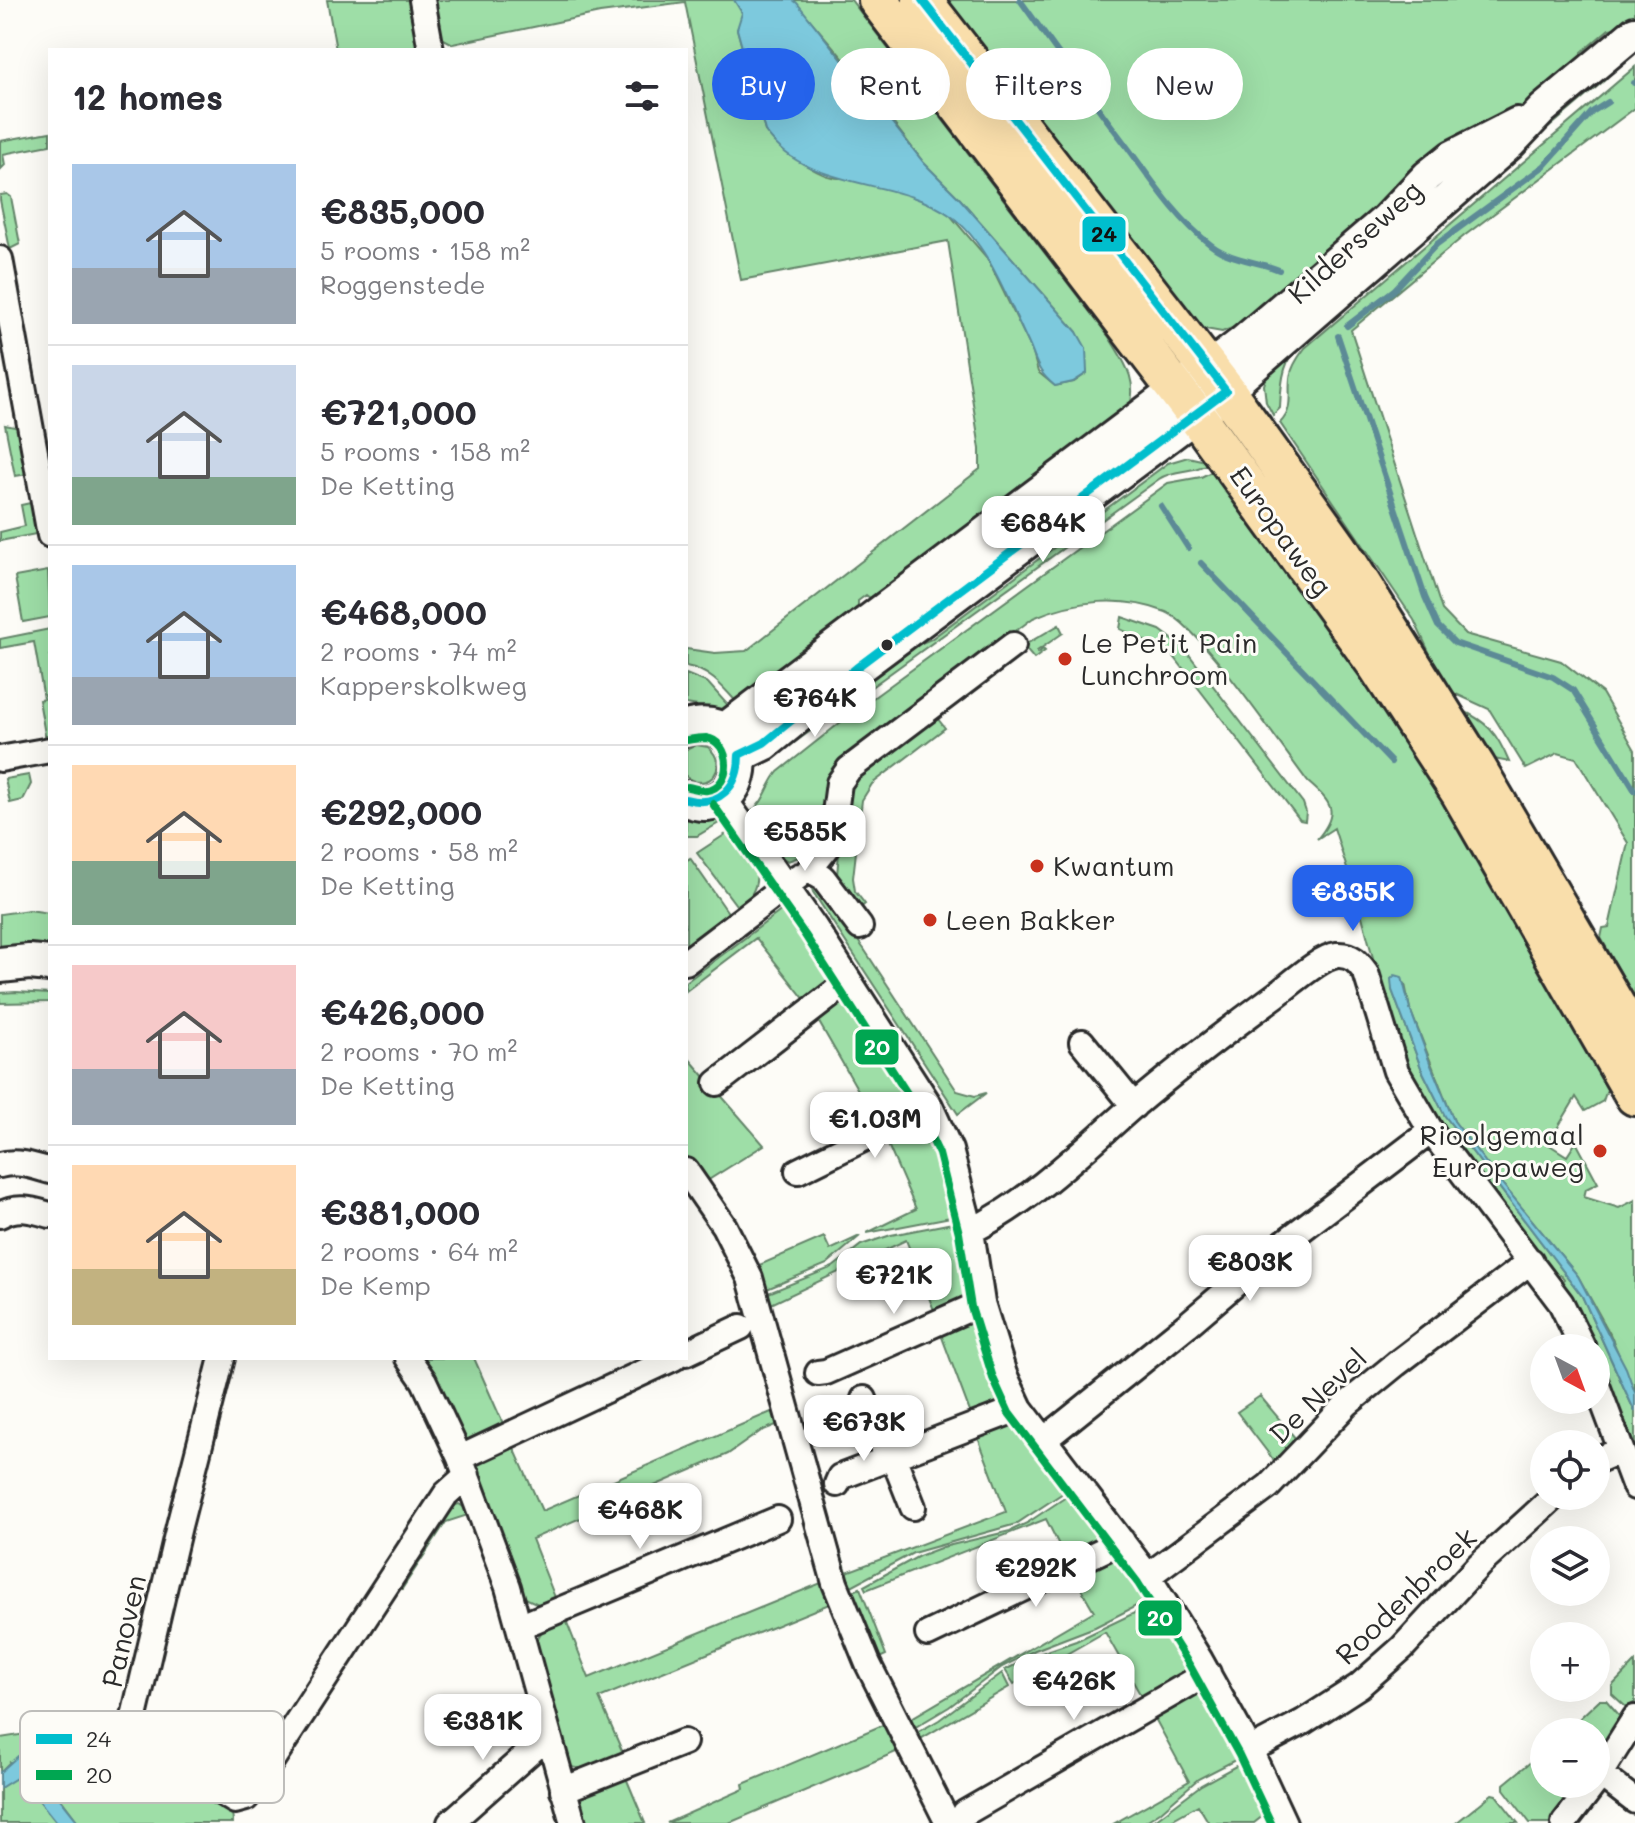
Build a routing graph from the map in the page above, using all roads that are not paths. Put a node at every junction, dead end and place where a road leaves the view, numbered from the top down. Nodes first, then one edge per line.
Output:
1 (422, 0) edge
2 (878, 0) edge
3 (922, 0) edge
4 (1635, 32) edge
5 (431, 48) edge
6 (0, 259) edge
7 (1217, 379) junction
8 (1186, 402) junction
9 (48, 524) edge
10 (1013, 645) dead end
11 (688, 727) edge
12 (731, 743) junction
13 (48, 750) edge
14 (0, 759) edge
15 (723, 797) junction
16 (688, 799) edge
17 (831, 843) junction
18 (809, 870) junction
19 (785, 885) junction
20 (836, 895) junction
21 (860, 927) dead end
22 (688, 960) edge
23 (48, 964) edge
24 (0, 965) edge
25 (849, 981) junction
26 (1635, 1039) edge
27 (1082, 1042) dead end
28 (717, 1083) dead end
29 (1635, 1096) edge
30 (930, 1106) junction
31 (1134, 1106) junction
32 (1431, 1131) junction
33 (0, 1165) edge
34 (48, 1170) edge
35 (798, 1171) dead end
36 (688, 1174) edge
37 (48, 1214) edge
38 (0, 1215) edge
39 (971, 1231) junction
40 (1531, 1261) junction
41 (982, 1303) junction
42 (741, 1327) dead end
43 (1576, 1334) edge
44 (688, 1352) edge
45 (221, 1360) edge
46 (409, 1360) edge
47 (670, 1360) edge
48 (818, 1373) dead end
49 (864, 1399) dead end
50 (1020, 1408) junction
51 (1608, 1414) edge
52 (1044, 1440) junction
53 (1621, 1450) junction
54 (1610, 1455) edge
55 (890, 1457) junction
56 (464, 1466) junction
57 (837, 1484) dead end
58 (1635, 1487) edge
59 (913, 1507) dead end
60 (1540, 1510) edge
61 (778, 1519) dead end
62 (1122, 1541) junction
63 (1148, 1576) junction
64 (521, 1626) junction
65 (928, 1634) dead end
66 (1208, 1673) junction
67 (135, 1711) edge
68 (1635, 1718) edge
69 (547, 1737) junction
70 (684, 1742) dead end
71 (284, 1743) edge
72 (1250, 1750) junction
73 (1610, 1757) edge
74 (1610, 1789) edge
75 (563, 1790) junction
76 (1582, 1798) edge
77 (1635, 1801) edge
78 (957, 1818) edge
79 (1278, 1821) edge
80 (450, 1823) edge
81 (573, 1823) edge
82 (1564, 1823) edge

1 - 5 street
2 - 8 main road, Europaweg
3 - 7 main road, Europaweg
4 - 7 street, Kilderseweg
6 - 9 street
7 - 8 main road, Kilderseweg
7 - 26 main road, Europaweg
8 - 12 main road, Kilderseweg
8 - 29 main road, Europaweg
10 - 17 street
11 - 12 main road
12 - 15 main road
13 - 14 street
15 - 16 main road
15 - 19 street
17 - 18 street
17 - 20 street
18 - 19 street
18 - 20 street
19 - 22 street
19 - 25 street
20 - 21 street
23 - 24 main road
25 - 28 street
25 - 30 street
27 - 31 street
30 - 35 street
30 - 39 street
31 - 32 street
31 - 39 street
32 - 40 street
32 - 52 street
33 - 34 street
36 - 78 street
37 - 38 street
39 - 41 street
40 - 43 street
40 - 63 street, De Nevel
41 - 48 street
41 - 50 street
42 - 44 street
45 - 67 street, Panoven
46 - 56 street
47 - 56 street
49 - 55 street
50 - 52 street
50 - 55 street
51 - 53 street
52 - 62 street
53 - 54 street
53 - 58 street
55 - 57 street
55 - 59 street
56 - 64 street
56 - 71 street, Panoven
60 - 72 street, Roodenbroek
61 - 64 street
62 - 63 street
62 - 65 street
63 - 66 street
64 - 69 street
66 - 72 street
66 - 78 street
68 - 73 street
69 - 75 street
69 - 80 street
70 - 75 street
72 - 79 street
74 - 77 street
75 - 81 street
76 - 82 street

